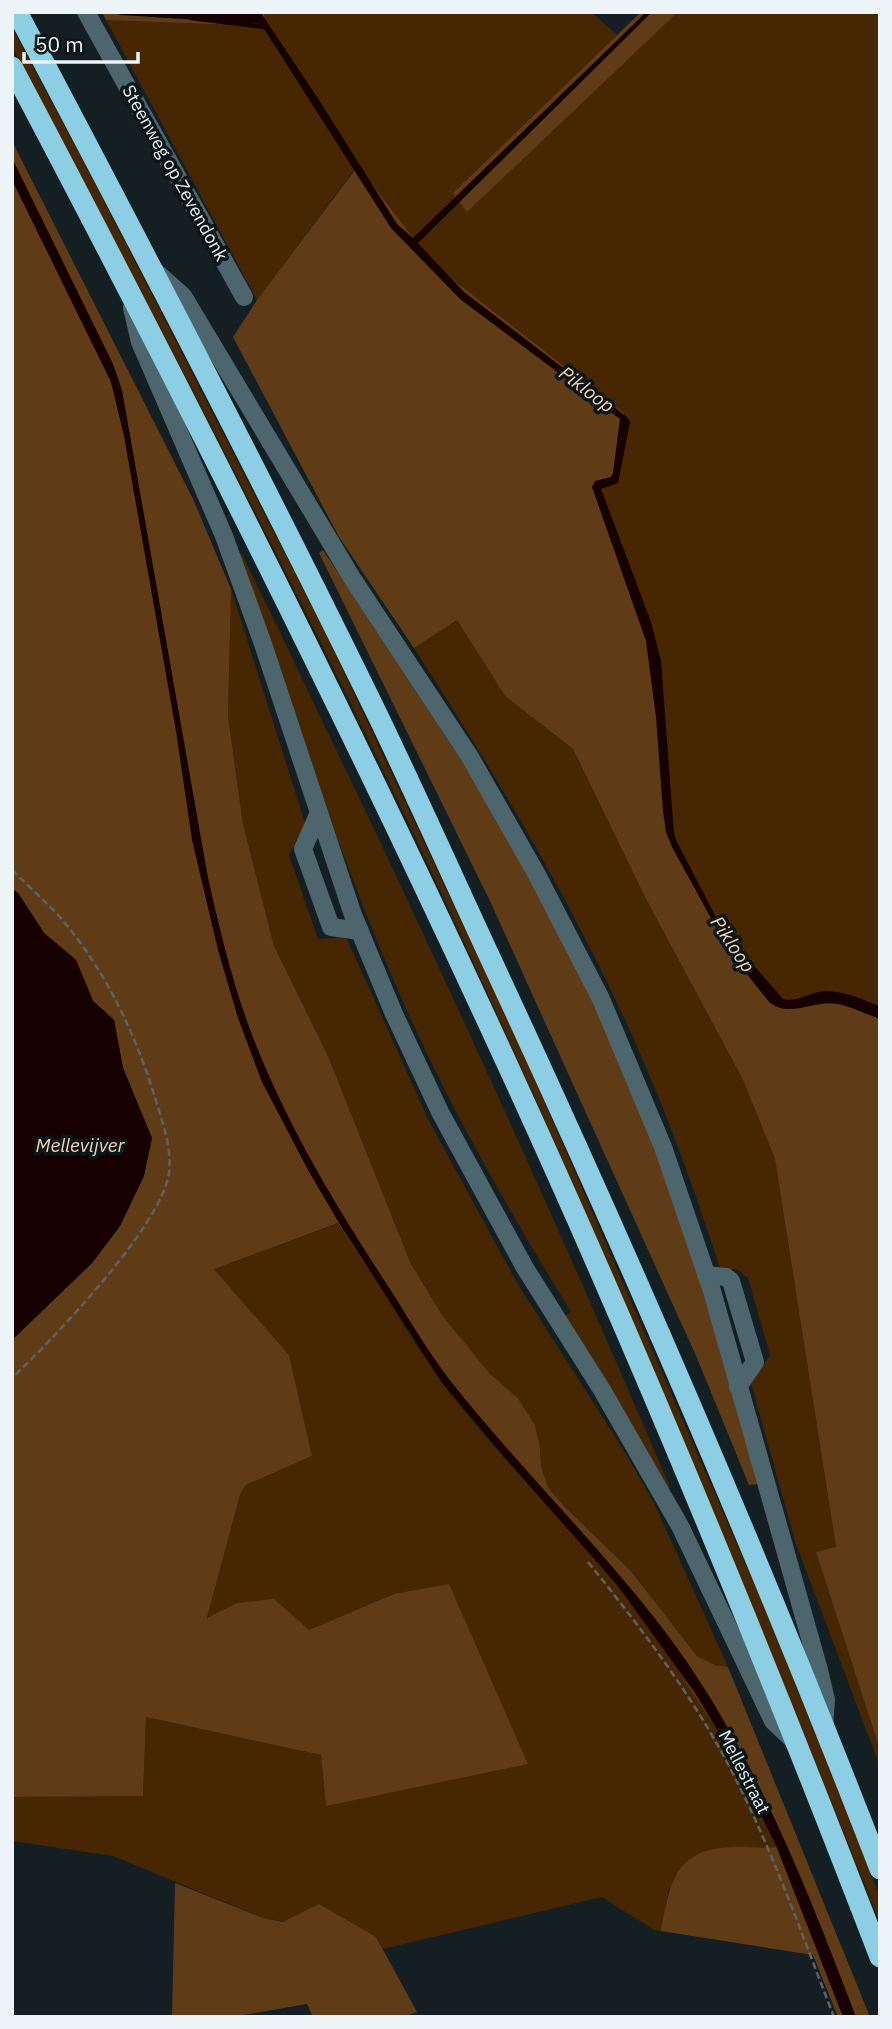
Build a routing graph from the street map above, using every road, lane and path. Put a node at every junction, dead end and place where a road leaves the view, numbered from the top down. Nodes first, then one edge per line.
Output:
1 (17, 12) edge
2 (86, 12) edge
3 (12, 67) edge
4 (154, 269) junction
5 (126, 284) junction
6 (244, 297) dead end
7 (318, 815) junction
8 (12, 870) edge
9 (360, 930) junction
10 (12, 1378) edge
11 (589, 1562) dead end
12 (824, 1726) junction
13 (799, 1745) junction
14 (880, 1869) edge
15 (880, 1957) edge
16 (834, 2017) edge

1 - 4 highway
2 - 6 street, Steenweg op Zevendonk
3 - 5 highway
4 - 12 highway
4 - 12 street
5 - 7 street
5 - 13 highway
7 - 9 street
7 - 9 street
8 - 10 path
9 - 13 street
11 - 16 path, Mellestraat
12 - 14 highway
13 - 15 highway

